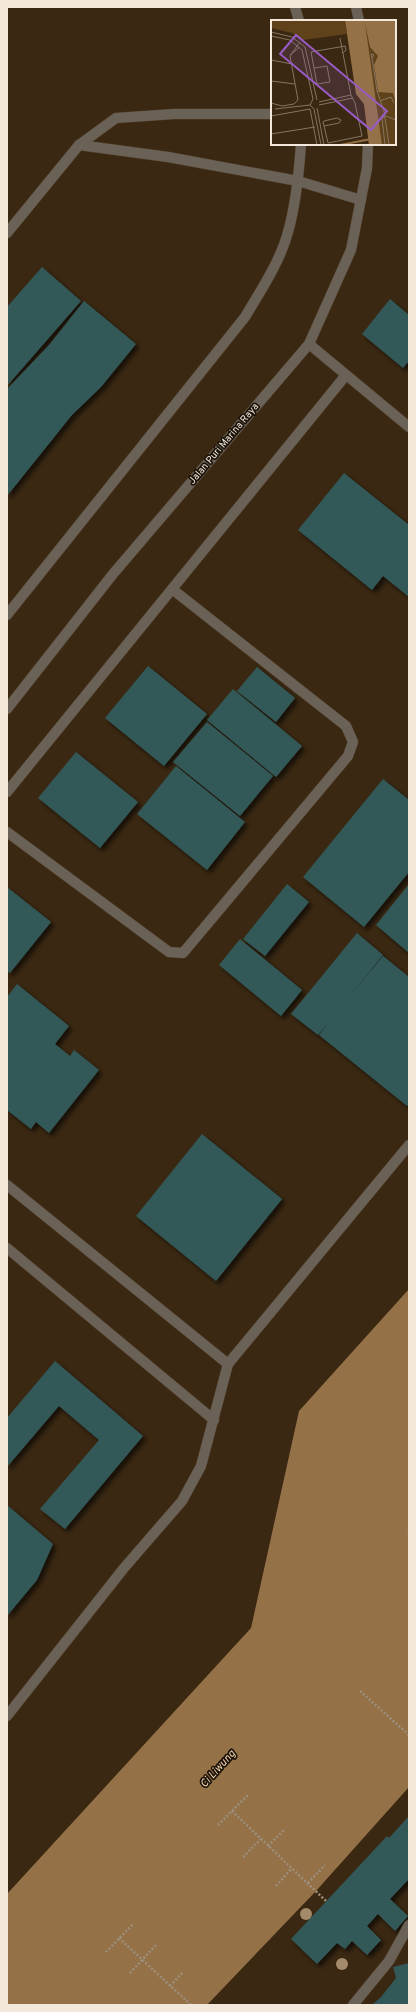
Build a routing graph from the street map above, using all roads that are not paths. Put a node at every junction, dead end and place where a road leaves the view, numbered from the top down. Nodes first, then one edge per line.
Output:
1 (295, 7) edge
2 (356, 7) edge
3 (299, 20) edge
4 (359, 20) edge
5 (271, 114) edge
6 (79, 144) junction
7 (301, 145) edge
8 (368, 145) edge
9 (298, 181) junction
10 (361, 200) junction
11 (7, 233) edge
12 (309, 344) junction
13 (346, 375) junction
14 (409, 426) edge
15 (172, 589) junction
16 (7, 615) edge
17 (7, 709) edge
18 (7, 792) edge
19 (7, 832) edge
20 (409, 1145) edge
21 (7, 1185) edge
22 (7, 1248) edge
23 (228, 1364) junction
24 (214, 1420) junction
25 (7, 1716) edge
26 (409, 1925) edge
27 (353, 2005) edge

1 - 3 street
2 - 4 street
5 - 6 street
6 - 9 street
6 - 11 street
7 - 9 street
8 - 10 street, Jalan Puri Marina Raya
9 - 10 street
9 - 16 street
10 - 12 street, Jalan Puri Marina Raya
12 - 13 street
12 - 17 street, Jalan Puri Marina Raya
13 - 14 street
13 - 15 street
15 - 18 street
15 - 19 street
20 - 23 street
21 - 23 street
22 - 24 street
23 - 24 street
24 - 25 street
26 - 27 street

